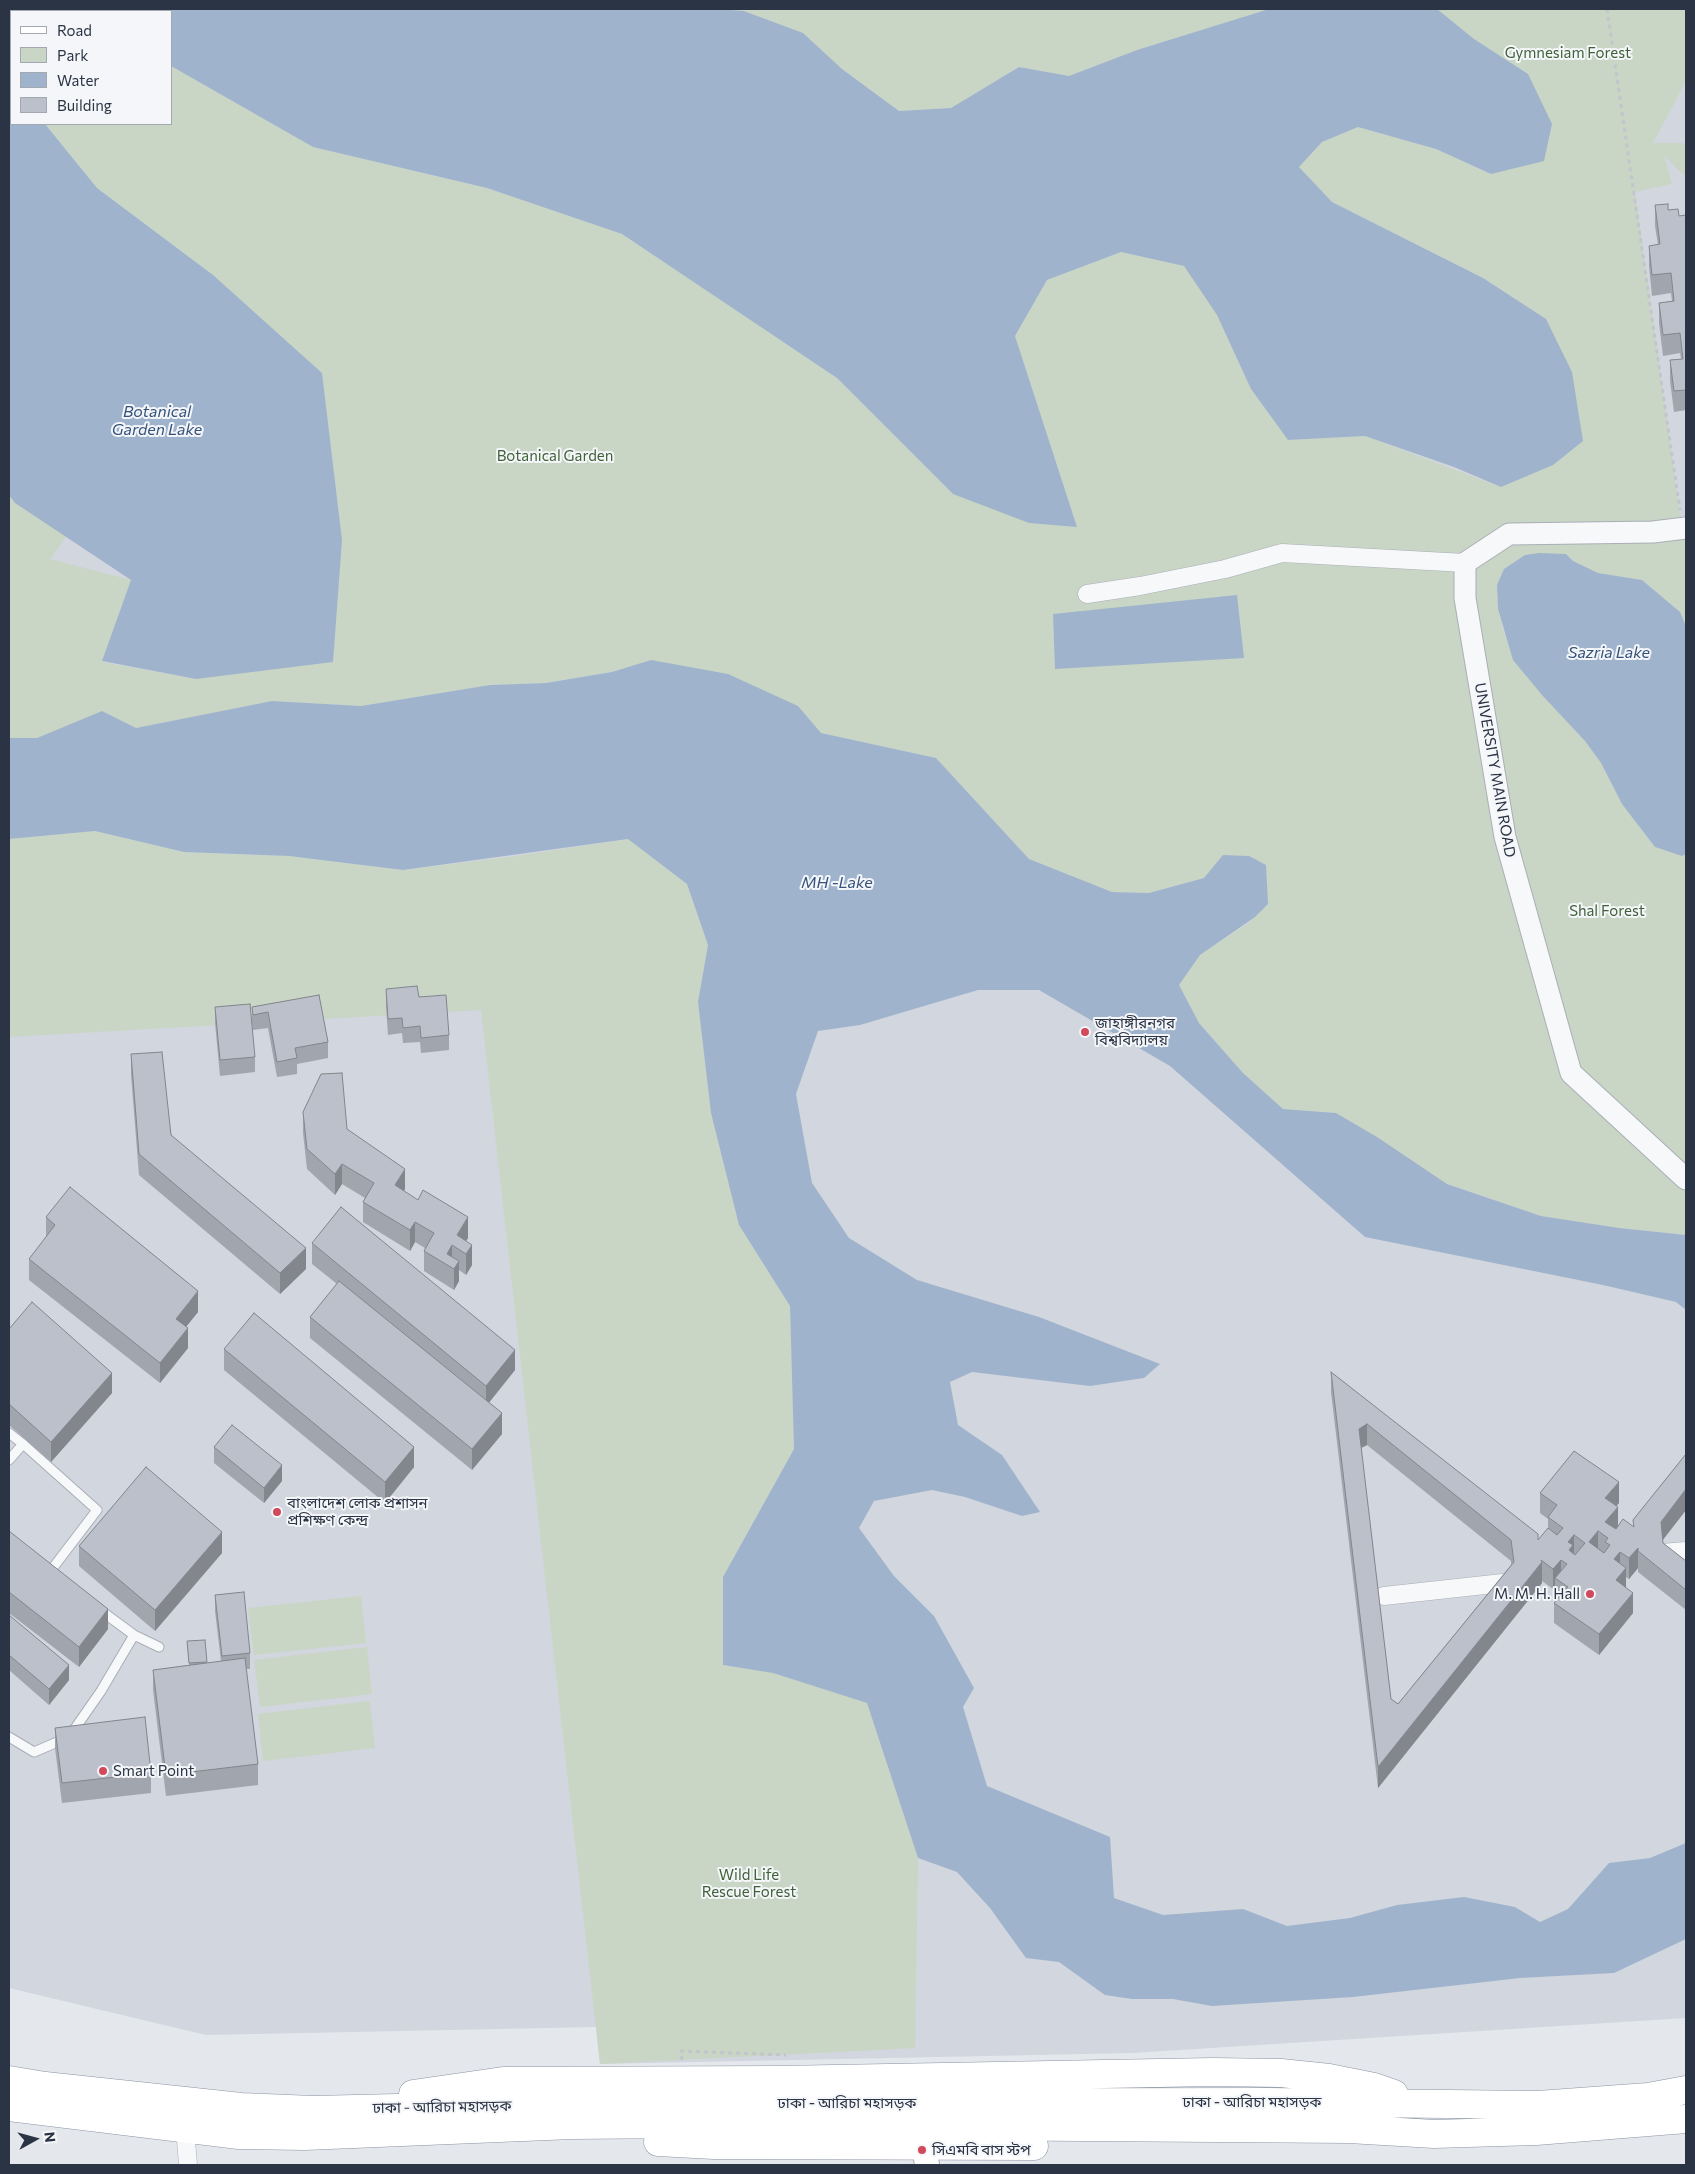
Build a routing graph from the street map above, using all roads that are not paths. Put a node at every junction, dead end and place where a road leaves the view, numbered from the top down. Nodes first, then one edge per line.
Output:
1 (1684, 528) edge
2 (1465, 563) junction
3 (1088, 594) dead end
4 (1686, 1179) edge
5 (9, 1433) edge
6 (23, 1444) junction
7 (9, 1460) edge
8 (1686, 1551) edge
9 (1662, 1553) edge
10 (50, 1574) edge
11 (1504, 1583) edge
12 (1384, 1596) dead end
13 (96, 1607) edge
14 (134, 1635) junction
15 (159, 1647) dead end
16 (9, 1737) edge
17 (9, 2080) edge
18 (1686, 2090) edge
19 (9, 2107) edge
20 (1686, 2119) edge
21 (572, 2125) junction
22 (185, 2128) junction
23 (1349, 2129) junction
24 (925, 2155) edge
25 (188, 2165) edge

1 - 2 street
2 - 3 street
2 - 4 street, UNIVERSITY MAIN ROAD
5 - 6 lane
6 - 7 lane
6 - 10 lane
8 - 9 street
11 - 12 street
13 - 14 lane
14 - 15 lane
14 - 16 lane
17 - 18 highway, ঢাকা - আরিচা মহাসড়ক
19 - 22 highway, ঢাকা - আরিচা মহাসড়ক
20 - 23 highway, ঢাকা - আরিচা মহাসড়ক
21 - 22 highway, ঢাকা - আরিচা মহাসড়ক
21 - 23 highway, ঢাকা - আরিচা মহাসড়ক
21 - 24 highway
22 - 25 street
23 - 24 highway

